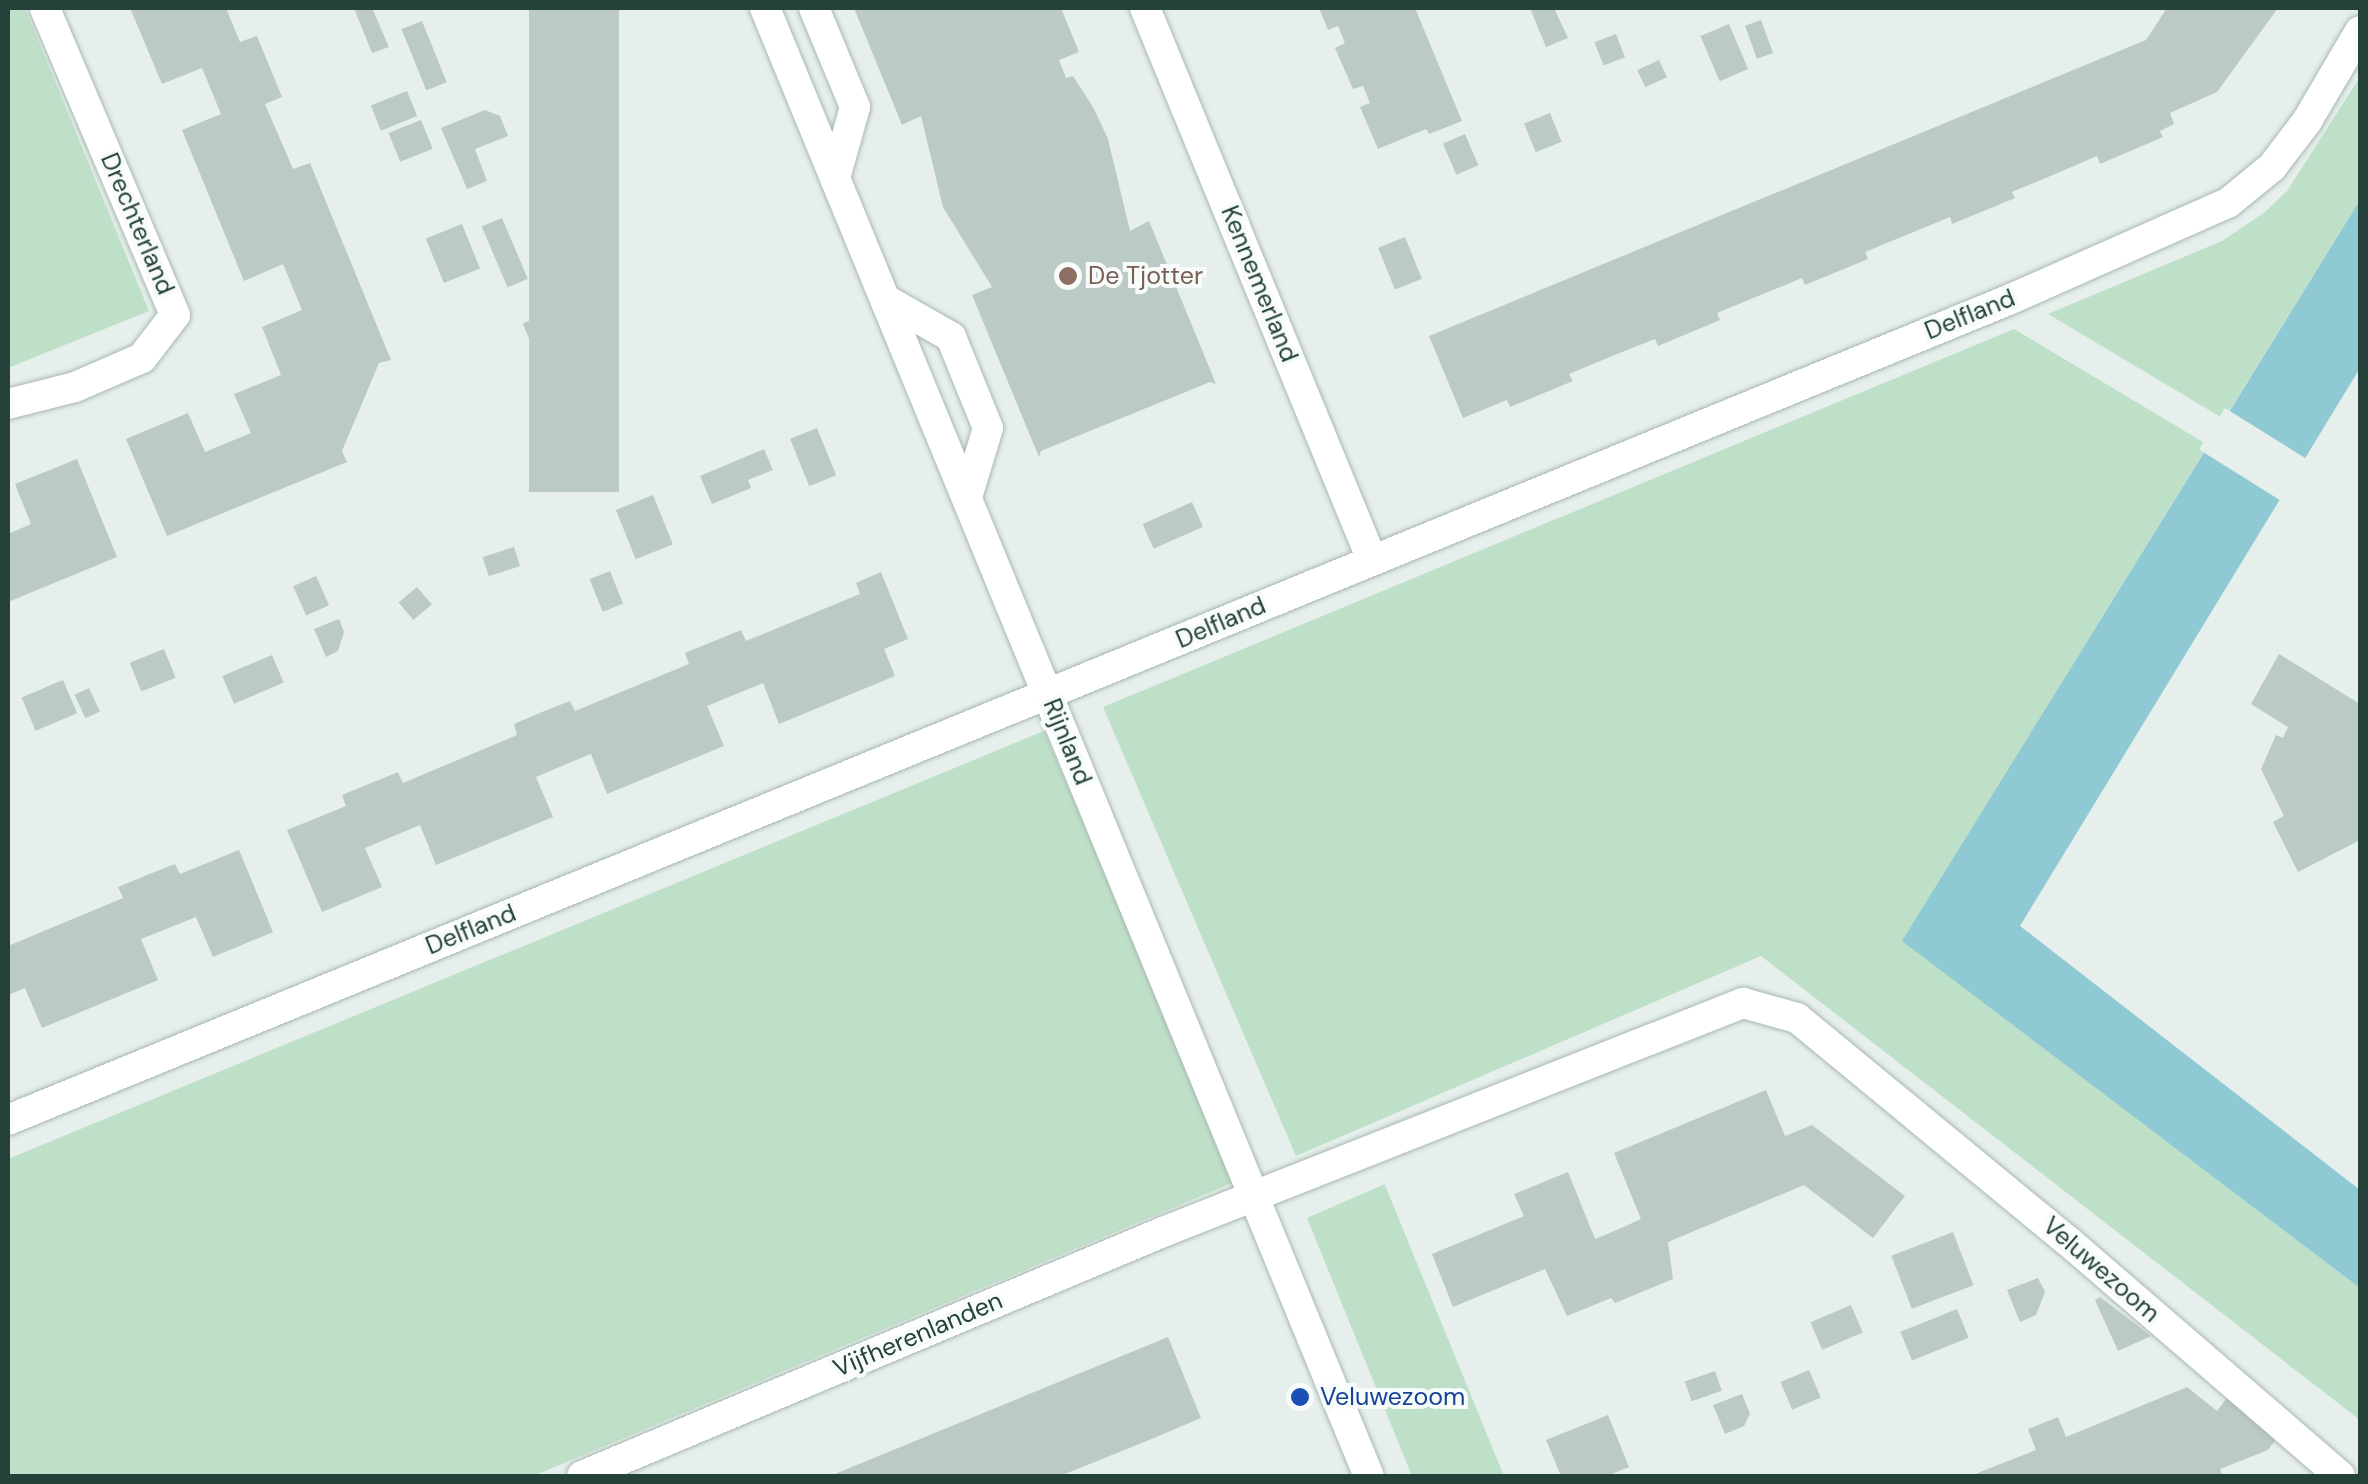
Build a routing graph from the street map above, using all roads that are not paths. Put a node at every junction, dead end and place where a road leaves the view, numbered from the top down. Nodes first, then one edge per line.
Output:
1 (46, 8) edge
2 (765, 8) edge
3 (814, 8) edge
4 (1145, 8) edge
5 (2360, 31) edge
6 (835, 178) junction
7 (886, 300) junction
8 (8, 404) edge
9 (968, 498) junction
10 (1372, 560) junction
11 (1047, 694) junction
12 (8, 1120) edge
13 (1255, 1198) junction
14 (582, 1476) edge
15 (1369, 1476) edge
16 (2340, 1476) edge

1 - 8 street, Drechterland
2 - 6 street, Rijnland
3 - 6 street
4 - 10 street, Kennemerland
5 - 10 street, Delfland
6 - 7 street, Rijnland
7 - 9 street, Rijnland
7 - 9 street
9 - 11 street, Rijnland
10 - 11 street, Delfland
11 - 12 street, Delfland
11 - 13 street, Rijnland
13 - 14 street, Vijfherenlanden
13 - 15 street, Rijnland
13 - 16 street, Veluwezoom

